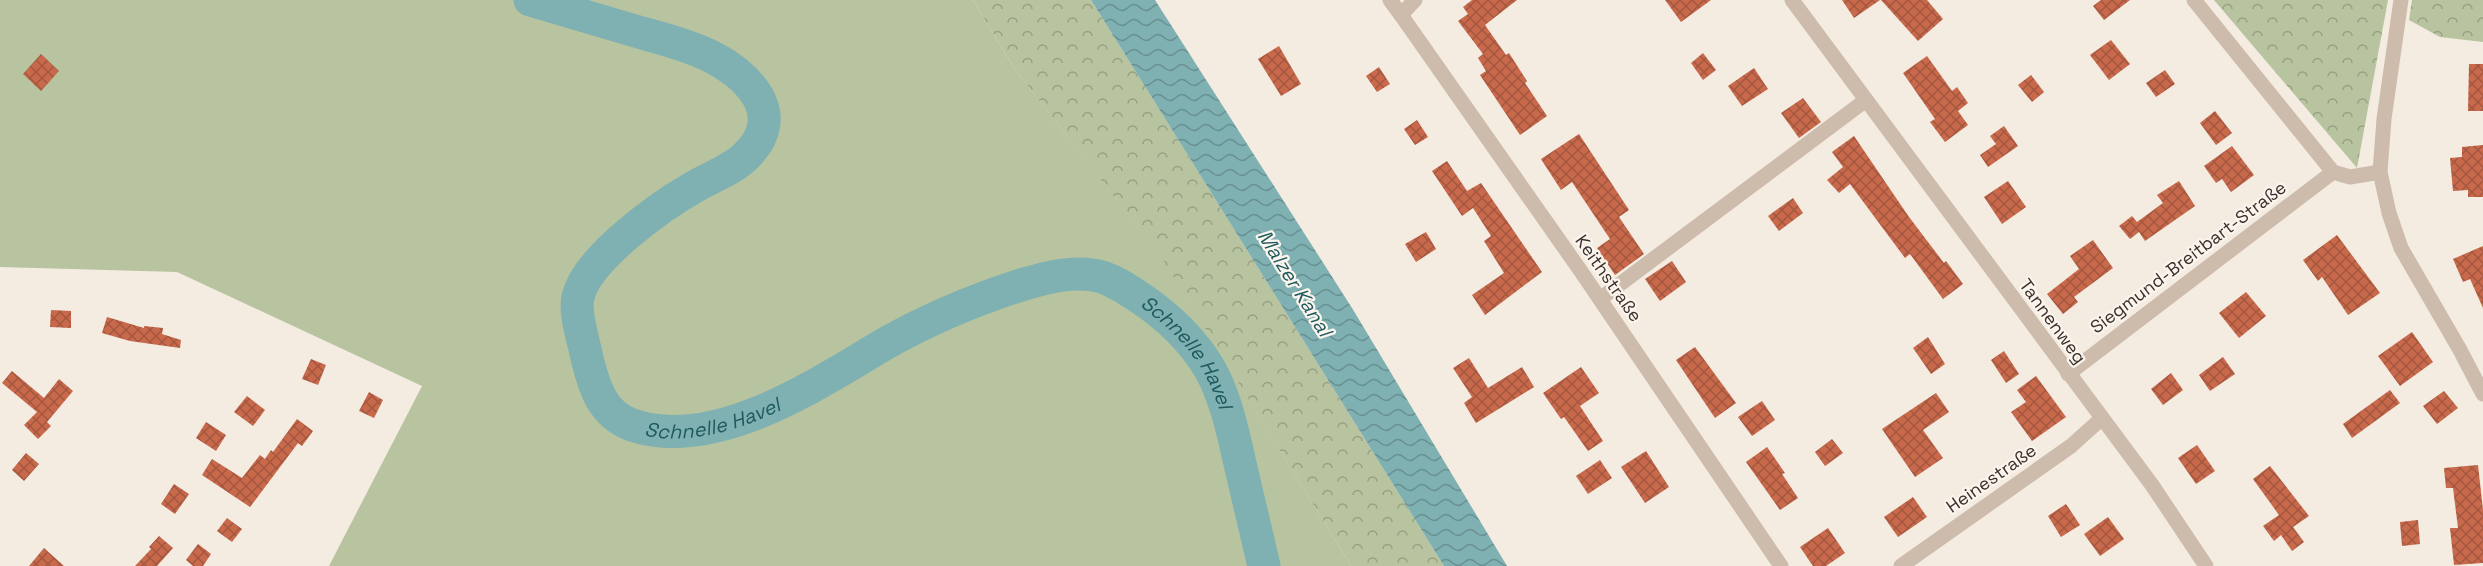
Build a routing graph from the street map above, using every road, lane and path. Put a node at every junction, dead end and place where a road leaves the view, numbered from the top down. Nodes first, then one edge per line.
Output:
1 (1390, 0) edge
2 (1415, 0) edge
3 (1792, 0) edge
4 (2194, 0) edge
5 (2401, 0) edge
6 (1401, 15) junction
7 (1866, 100) junction
8 (2333, 172) junction
9 (2380, 172) junction
10 (1600, 299) junction
11 (2068, 374) junction
12 (2483, 394) edge
13 (2101, 419) junction
14 (1781, 566) edge
15 (1900, 566) edge
16 (2206, 566) edge

1 - 6 street, Keithstraße
2 - 6 street
3 - 7 street, Tannenweg
4 - 8 street
5 - 9 street
6 - 10 street, Keithstraße
7 - 10 street
7 - 11 street, Tannenweg
8 - 9 street
8 - 11 street, Siegmund-Breitbart-Straße
9 - 12 street
10 - 14 street, Keithstraße
11 - 13 street, Tannenweg
13 - 15 street, Heinestraße
13 - 16 street, Tannenweg

